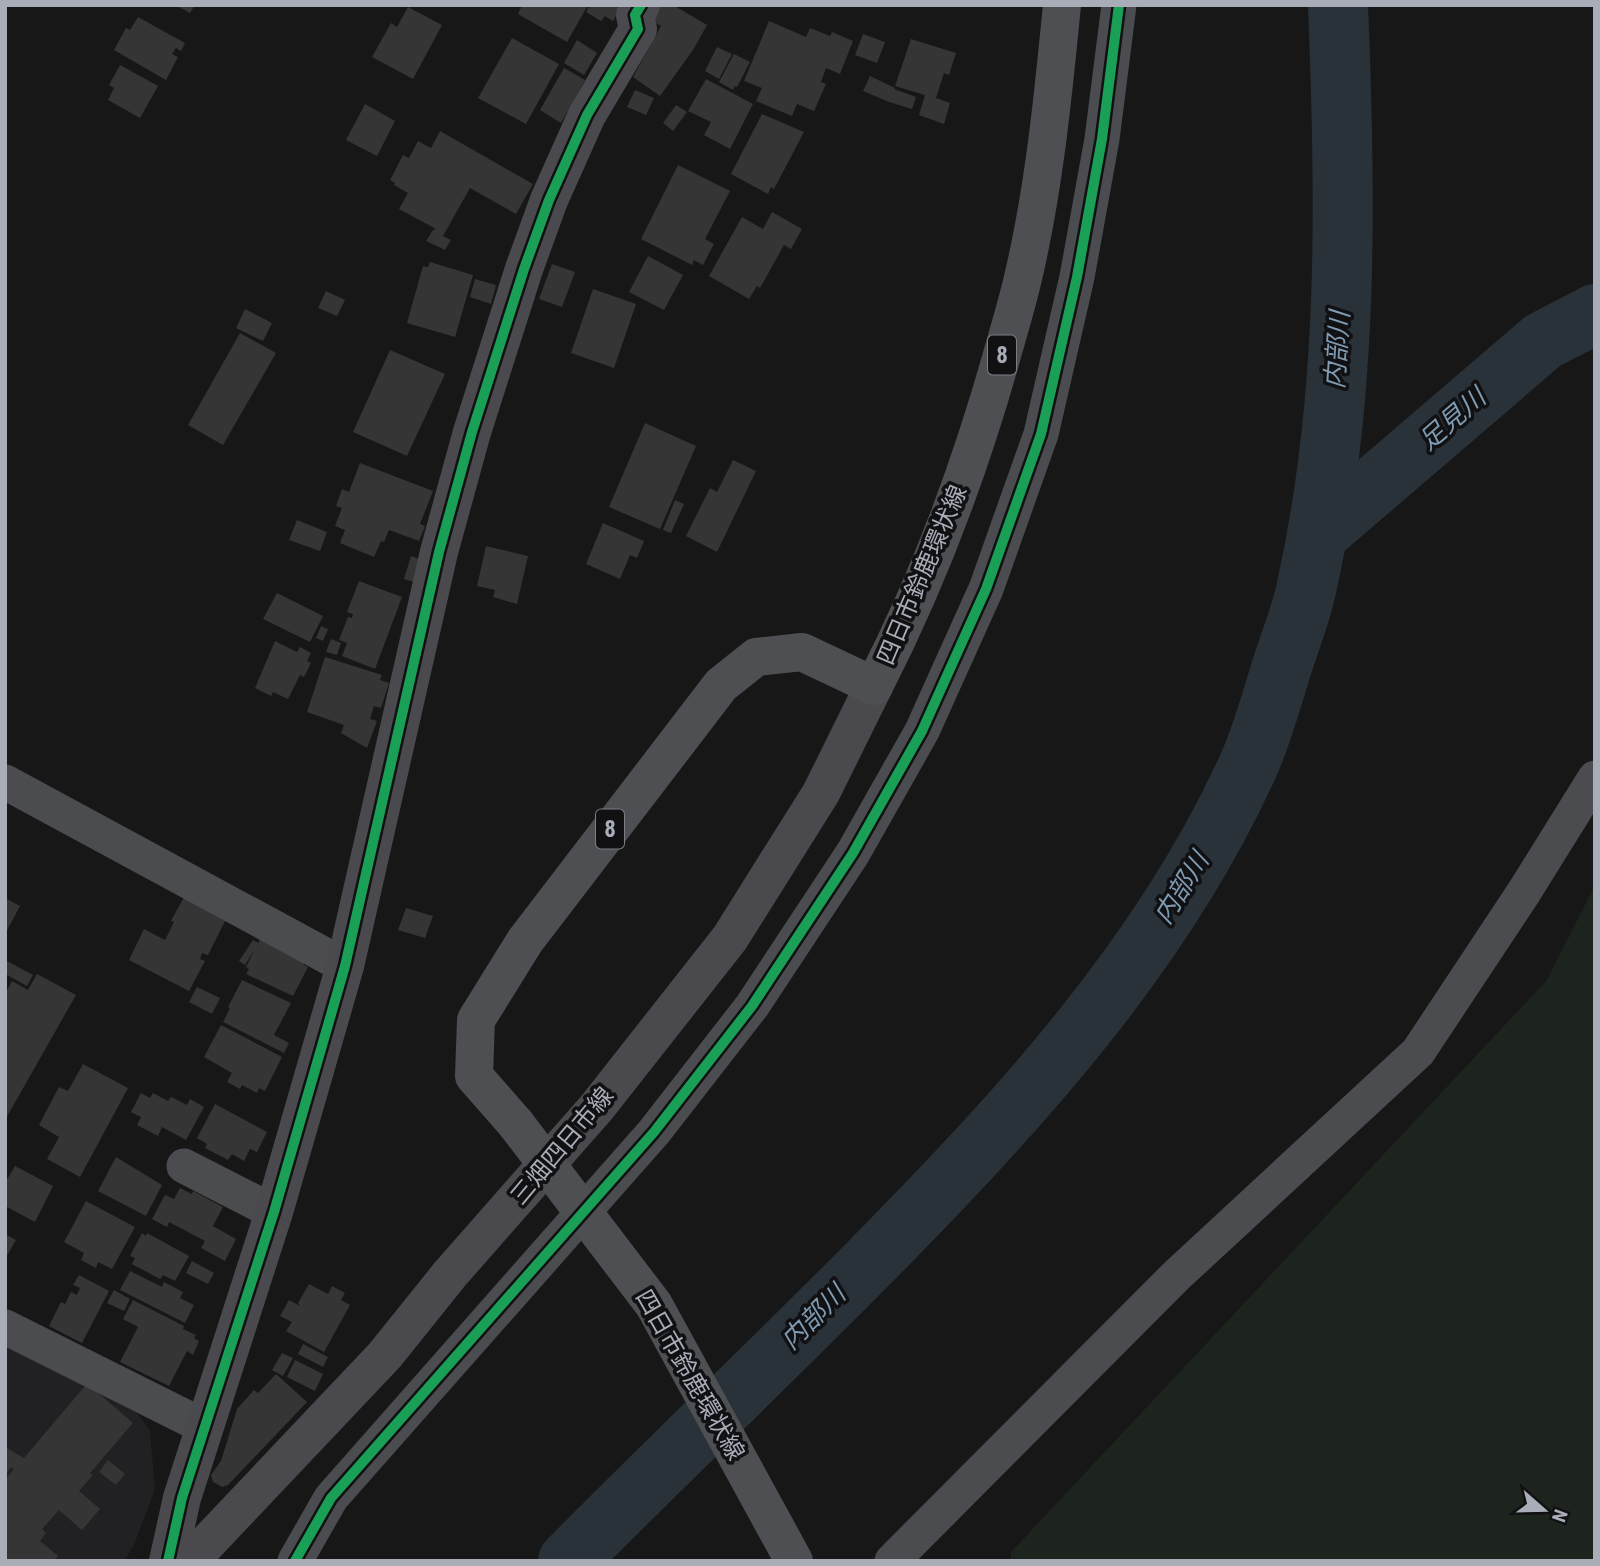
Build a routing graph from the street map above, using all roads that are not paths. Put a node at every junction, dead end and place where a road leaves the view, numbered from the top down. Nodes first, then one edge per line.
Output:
1 (641, 5) edge
2 (1062, 5) edge
3 (1119, 5) edge
4 (874, 686) junction
5 (1595, 778) edge
6 (5, 782) edge
7 (345, 966) junction
8 (184, 1166) dead end
9 (274, 1212) junction
10 (5, 1327) edge
11 (205, 1427) junction
12 (168, 1561) edge
13 (190, 1561) edge
14 (295, 1561) edge
15 (794, 1561) edge
16 (892, 1561) edge

1 - 7 street
2 - 4 main road, 四日市鈴鹿環状線 / 8
3 - 14 street
4 - 13 street, 三畑四日市線
4 - 15 main road, 四日市鈴鹿環状線 / 8, bridge
5 - 16 street
6 - 7 street
7 - 9 street
8 - 9 street
9 - 11 street
10 - 11 street
11 - 12 street

